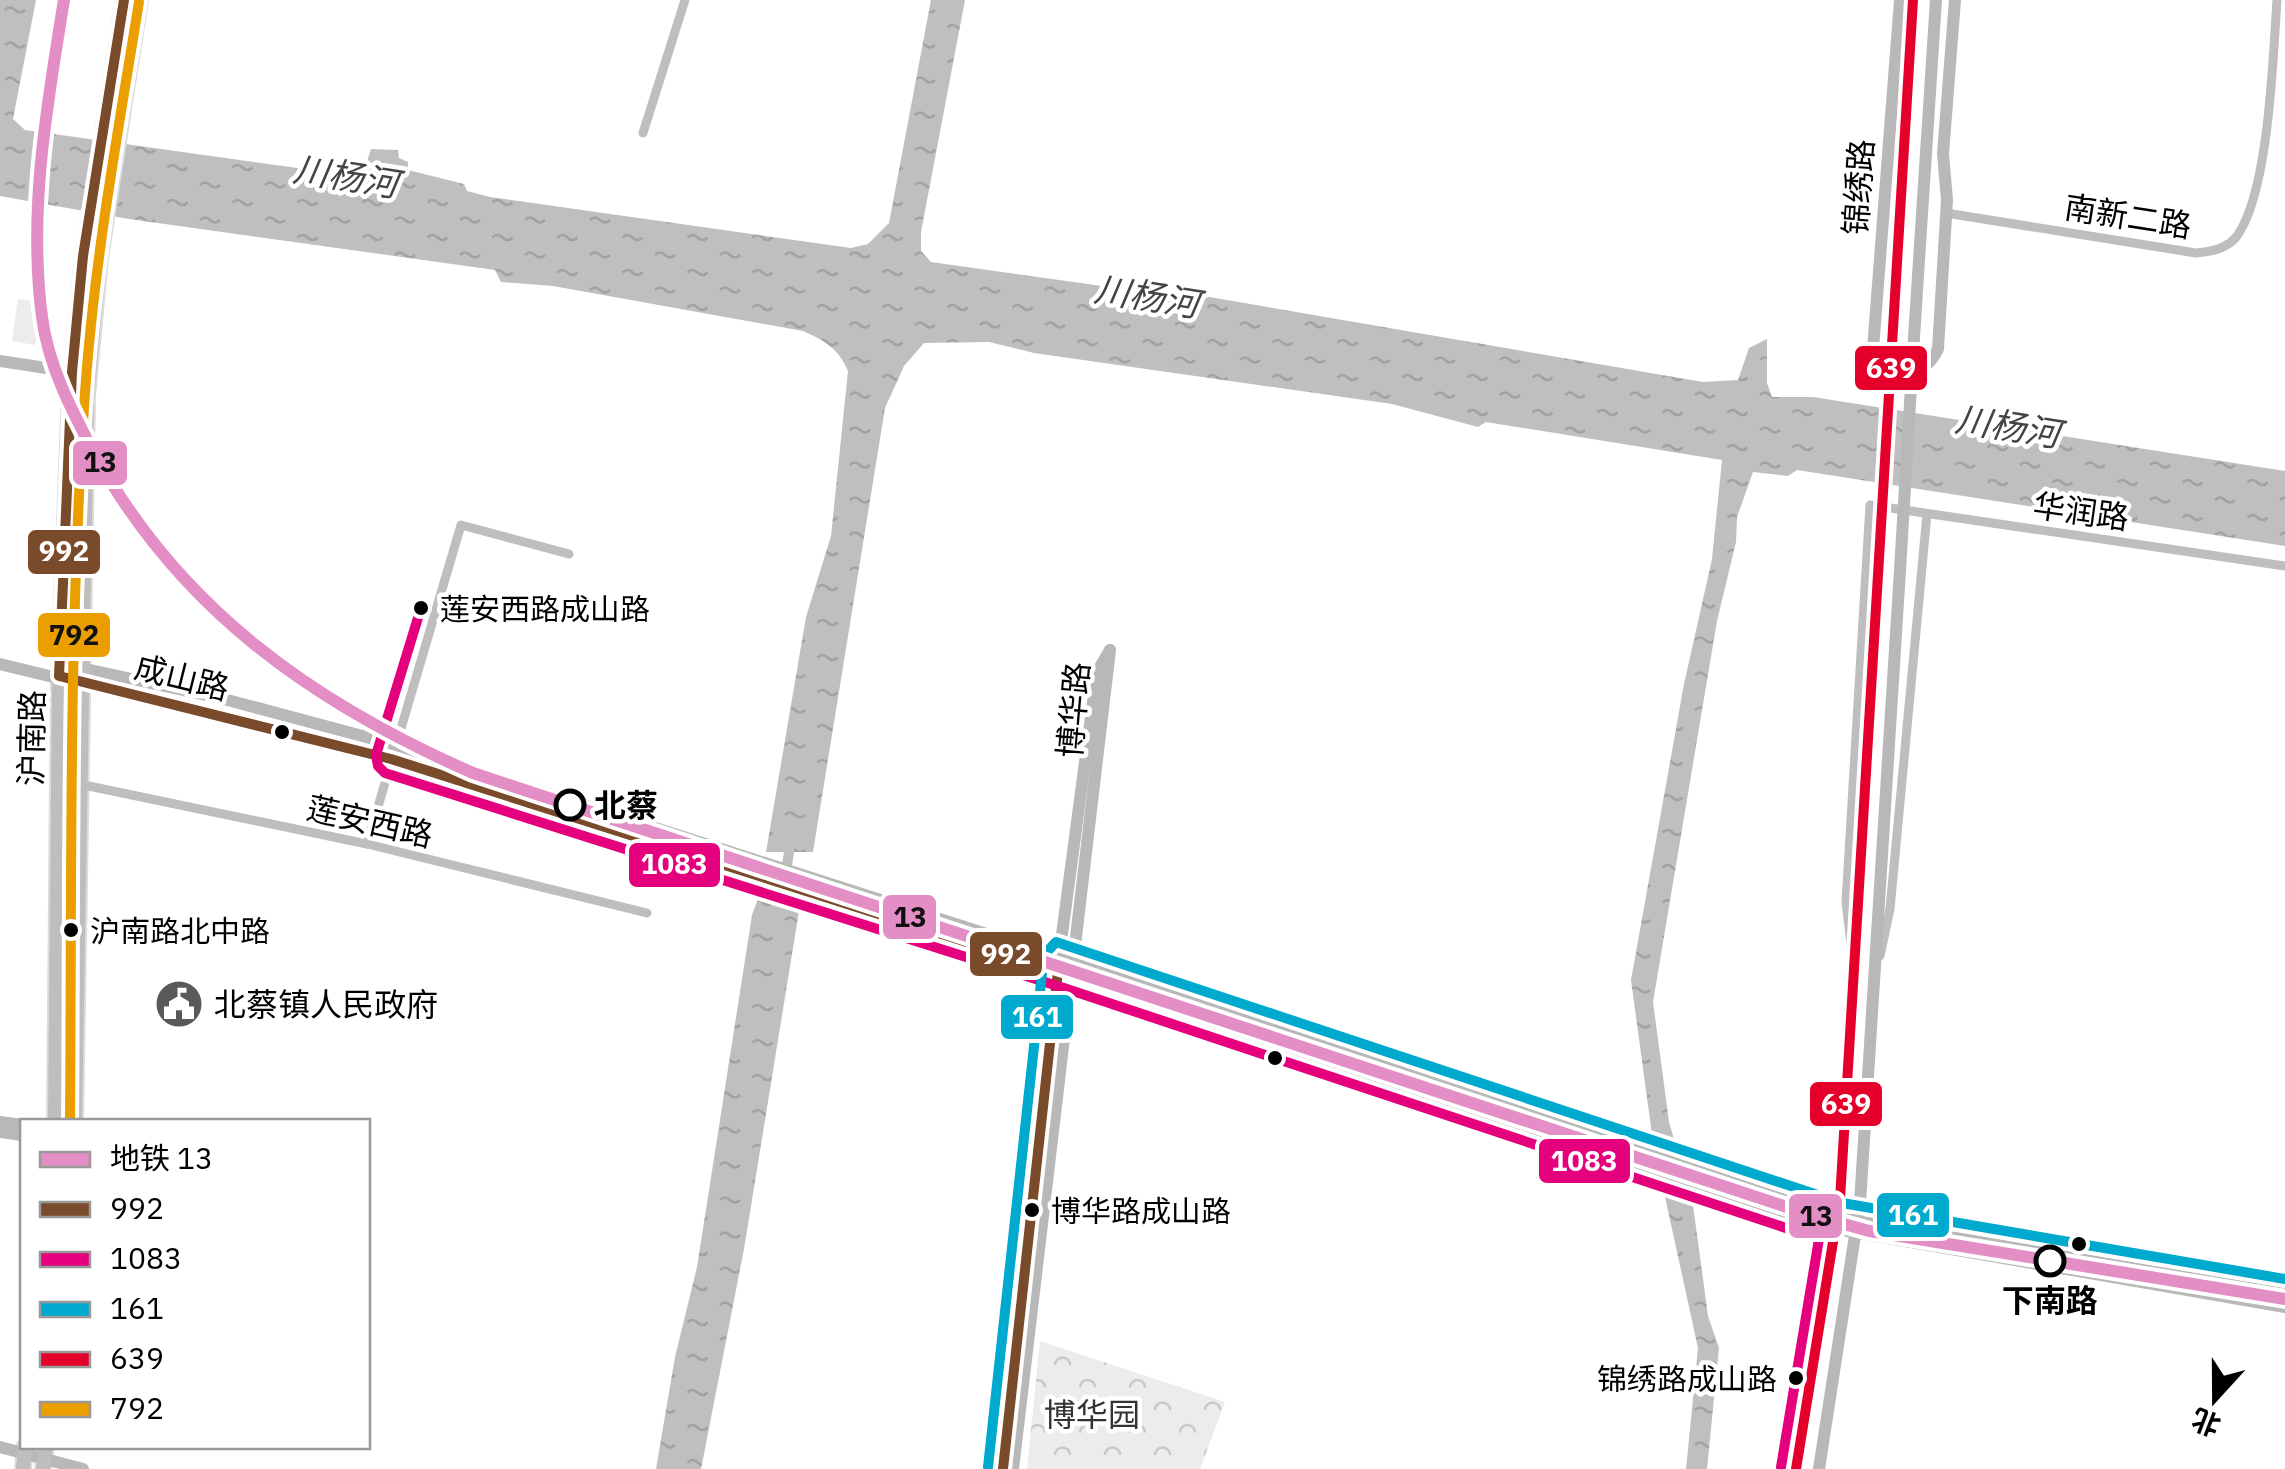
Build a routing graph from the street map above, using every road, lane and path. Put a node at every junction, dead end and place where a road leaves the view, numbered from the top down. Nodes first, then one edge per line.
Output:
1 (124, 0) edge
2 (140, 0) edge
3 (686, 0) edge
4 (1900, 0) edge
5 (1914, 0) edge
6 (1936, 0) edge
7 (1955, 0) edge
8 (2276, 0) edge
9 (642, 134) dead end
10 (1946, 213) junction
11 (0, 361) edge
12 (72, 372) junction
13 (1926, 514) junction
14 (569, 554) dead end
15 (2285, 566) edge
16 (0, 664) edge
17 (81, 675) junction
18 (60, 676) junction
19 (394, 752) junction
20 (79, 784) junction
21 (368, 844) junction
22 (647, 913) dead end
23 (1064, 966) junction
24 (1855, 980) junction
25 (1874, 983) junction
26 (55, 1119) edge
27 (74, 1119) edge
28 (1837, 1223) junction
29 (1857, 1228) junction
30 (2285, 1294) edge
31 (2285, 1307) edge
32 (0, 1448) edge
33 (24, 1457) edge
34 (44, 1458) edge
35 (84, 1469) edge
36 (1003, 1469) edge
37 (1013, 1469) edge
38 (1796, 1469) edge
39 (1819, 1469) edge

1 - 12 main road, 沪南路
2 - 17 main road, 沪南路
3 - 9 street
4 - 10 main road, 锦绣路
5 - 24 main road, 锦绣路, bridge
6 - 25 main road, 锦绣路, bridge
7 - 10 main road, 锦绣路
8 - 10 street, 南新二路
11 - 12 main road
12 - 18 main road, 沪南路
13 - 15 street, 华润路
13 - 24 street, 华润路
13 - 25 street
14 - 19 street
16 - 18 main road, 成山路
17 - 18 main road, 成山路
17 - 19 main road, 成山路
17 - 20 main road, 沪南路
18 - 26 main road, 沪南路
19 - 21 street
19 - 23 main road, 成山路
20 - 21 street, 莲安西路
20 - 27 main road, 沪南路
21 - 22 street, 莲安西路
23 - 23 main road, 博华路
23 - 28 main road, 成山路
23 - 36 main road, 博华路
23 - 37 main road, 博华路
24 - 28 main road, 锦绣路
25 - 29 main road, 锦绣路
28 - 29 main road, 成山路
28 - 38 main road, 锦绣路
29 - 30 main road, 成山路
29 - 31 main road, 成山路
29 - 39 main road, 锦绣路
32 - 33 main road
33 - 34 main road
34 - 35 main road

